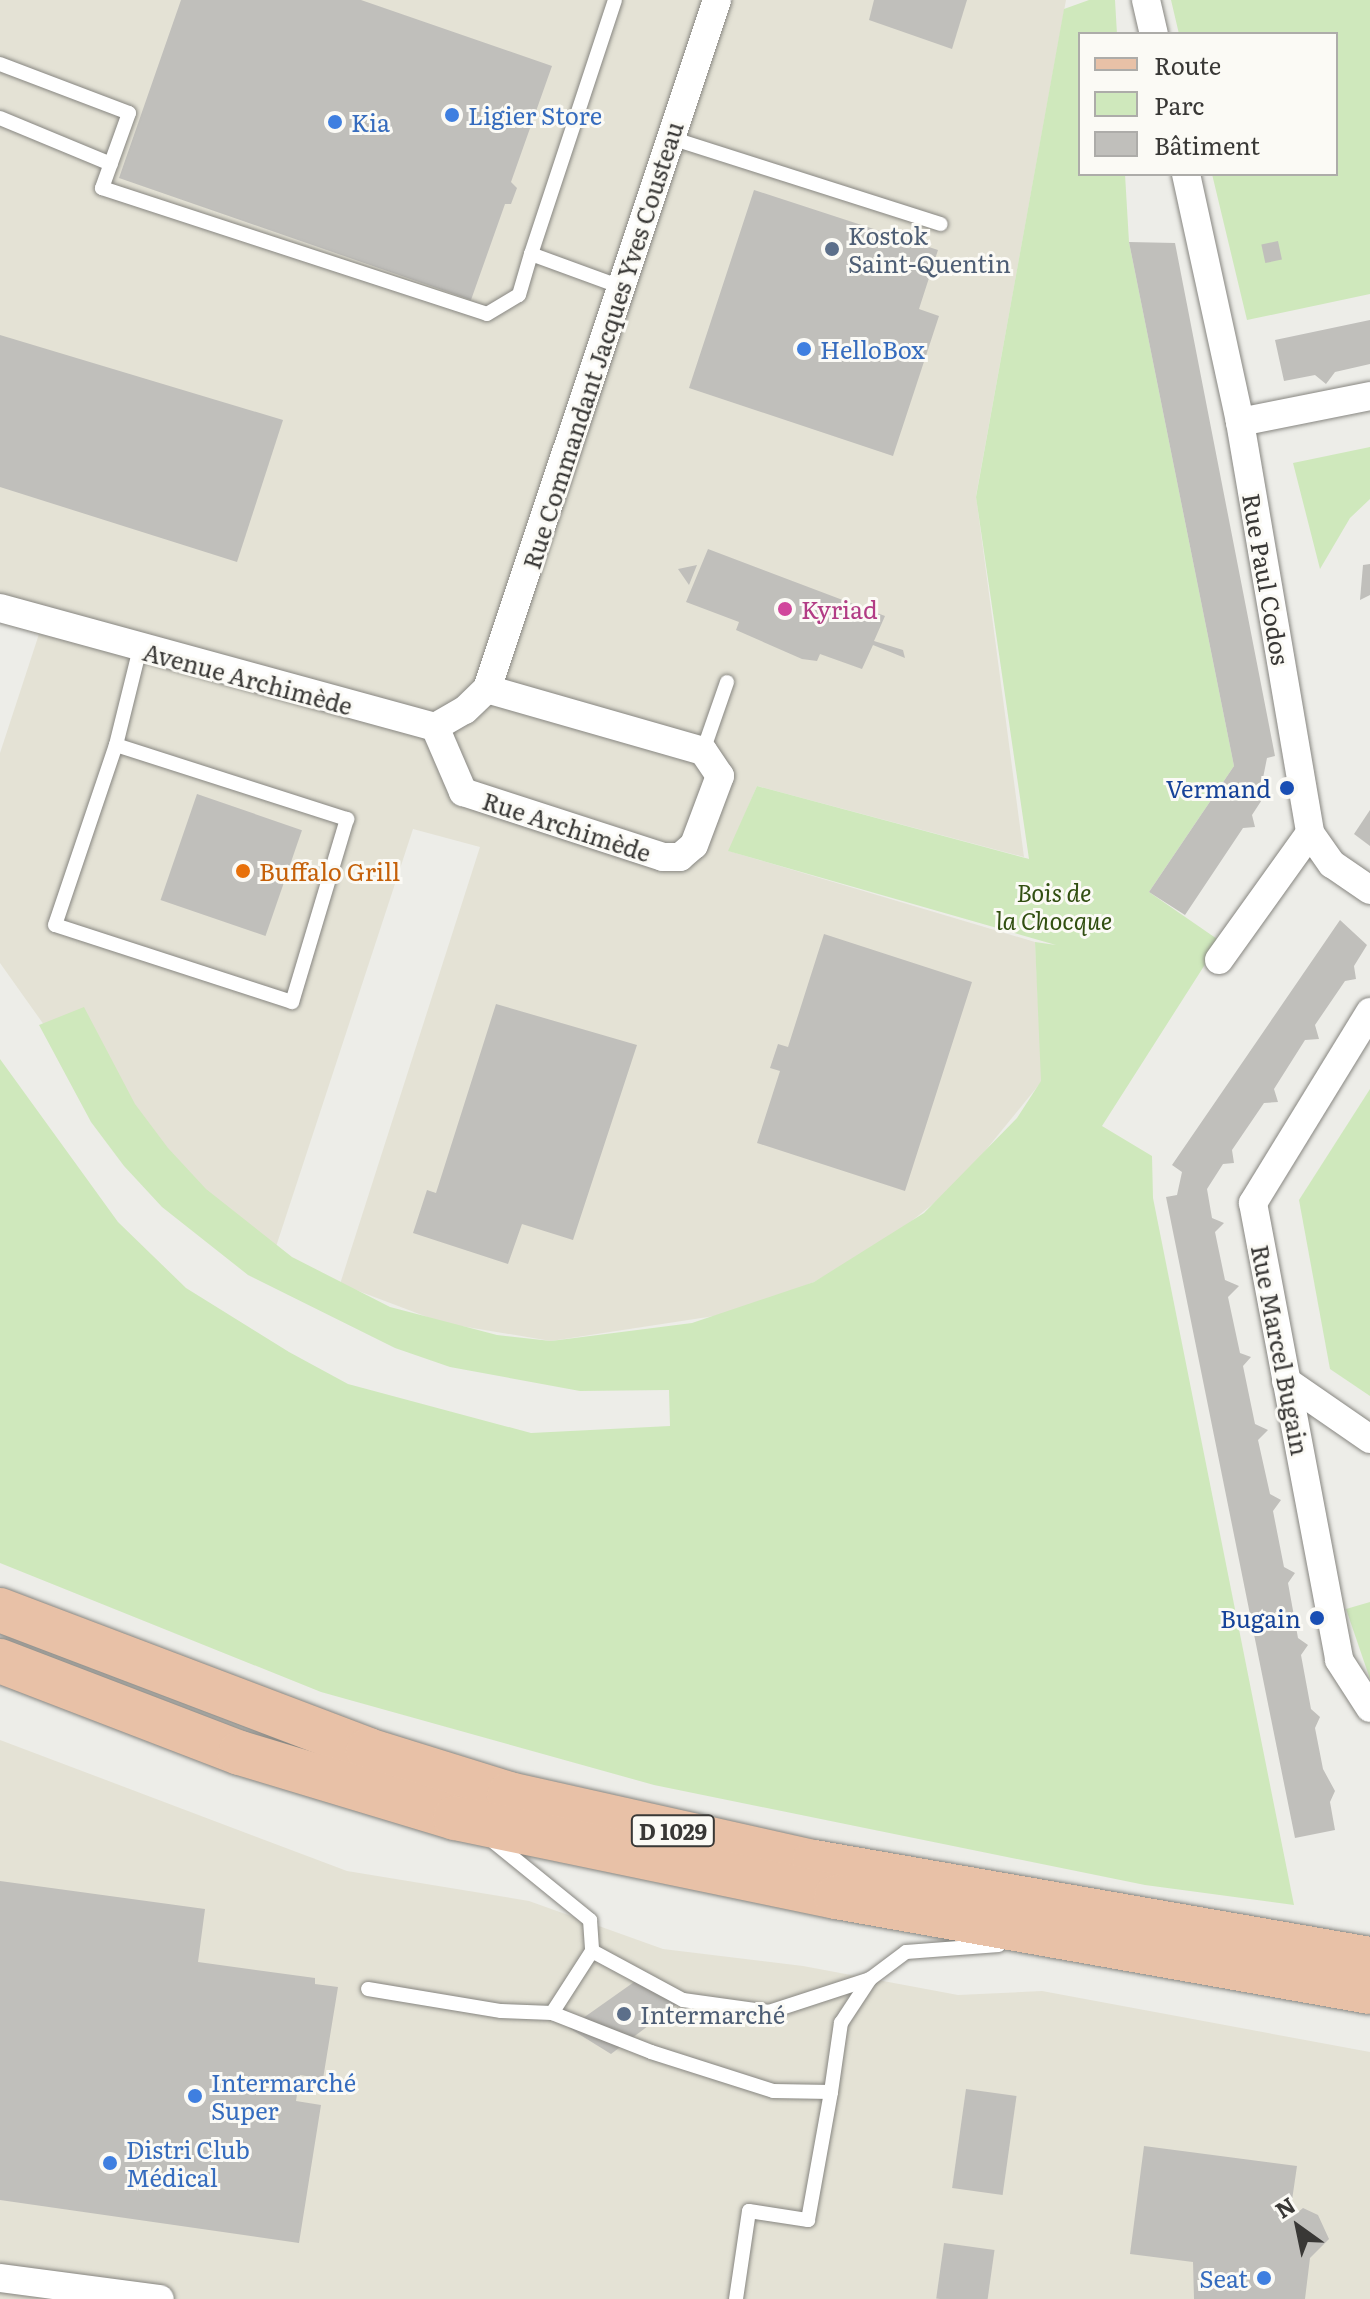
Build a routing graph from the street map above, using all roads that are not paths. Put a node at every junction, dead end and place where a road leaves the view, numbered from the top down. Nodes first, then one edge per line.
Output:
1 (615, 0) edge
2 (717, 0) edge
3 (1146, 0) edge
4 (1154, 32) edge
5 (0, 64) edge
6 (0, 118) edge
7 (671, 138) junction
8 (111, 164) junction
9 (1186, 176) edge
10 (941, 224) dead end
11 (531, 254) junction
12 (621, 287) junction
13 (1370, 396) edge
14 (1240, 422) junction
15 (0, 608) edge
16 (140, 648) junction
17 (727, 682) dead end
18 (487, 689) junction
19 (435, 727) junction
20 (116, 745) junction
21 (703, 751) junction
22 (1310, 833) junction
23 (1370, 890) edge
24 (1219, 960) dead end
25 (1370, 1012) edge
26 (1286, 1381) junction
27 (1370, 1439) edge
28 (0, 1610) edge
29 (0, 1661) edge
30 (1370, 1708) edge
31 (455, 1818) junction
32 (1023, 1949) dead end
33 (592, 1951) junction
34 (1370, 1959) edge
35 (870, 1979) junction
36 (368, 1989) dead end
37 (1370, 1992) edge
38 (552, 2013) junction
39 (831, 2092) junction
40 (0, 2278) edge
41 (160, 2299) edge
42 (736, 2299) edge

1 - 11 lane
2 - 7 street, Rue Commandant Jacques Yves Cousteau
3 - 4 street
5 - 8 lane
6 - 8 lane
7 - 10 lane
7 - 12 street, Rue Commandant Jacques Yves Cousteau
8 - 11 lane
9 - 14 street, Rue Paul Codos
11 - 12 lane
12 - 18 street, Rue Commandant Jacques Yves Cousteau
13 - 14 street
14 - 22 street, Rue Paul Codos
15 - 16 street, Avenue Archimède
16 - 19 street, Avenue Archimède
16 - 20 lane
17 - 21 lane
18 - 19 street
18 - 21 street
19 - 21 street, Rue Archimède
20 - 20 lane
22 - 23 street
22 - 24 street
25 - 26 street, Rue Marcel Bugain
26 - 27 street
26 - 30 street, Rue Marcel Bugain
28 - 34 main road, D 1029
29 - 31 main road, D 1029
31 - 33 lane
31 - 37 main road, D 1029
32 - 35 lane
33 - 35 lane
33 - 38 lane
35 - 39 lane
36 - 38 lane
38 - 39 lane
39 - 42 lane
40 - 41 street

